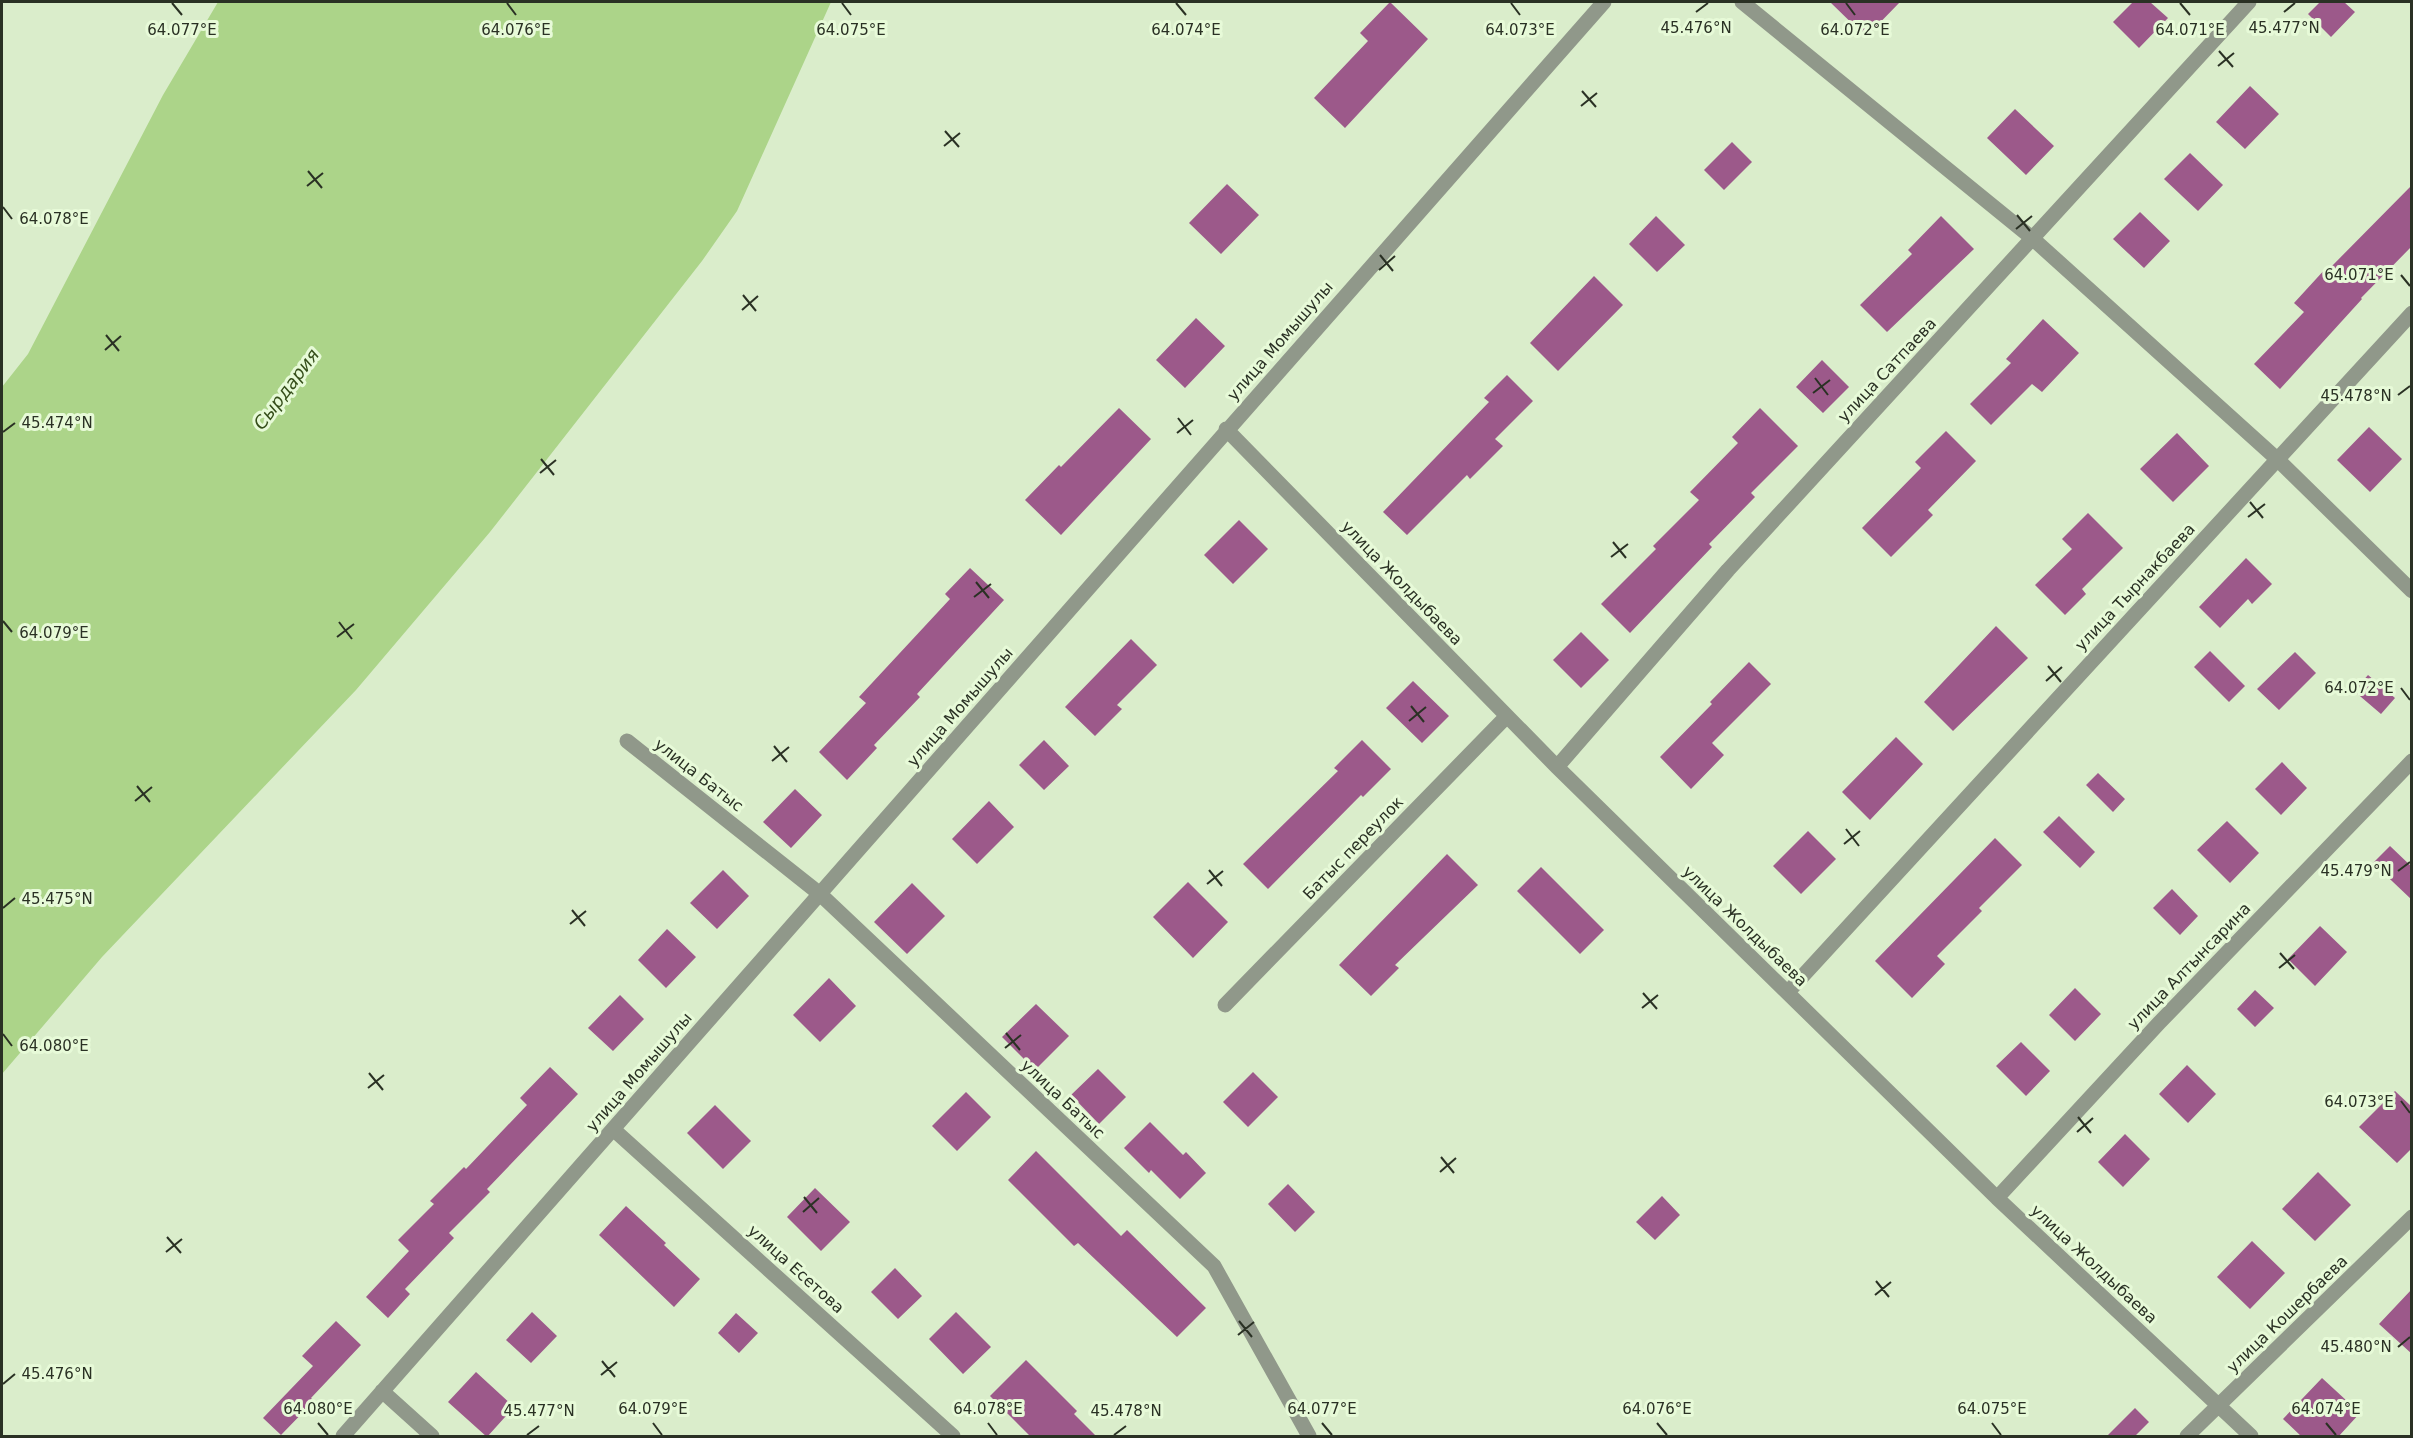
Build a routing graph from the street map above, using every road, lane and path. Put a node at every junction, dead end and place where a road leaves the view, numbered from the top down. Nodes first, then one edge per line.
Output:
1 (1604, 2) edge
2 (1742, 2) edge
3 (2249, 2) edge
4 (2032, 238) junction
5 (2412, 313) edge
6 (1226, 429) junction
7 (2277, 459) junction
8 (2412, 591) edge
9 (1507, 716) junction
10 (627, 741) dead end
11 (2412, 761) edge
12 (1557, 767) junction
13 (820, 894) junction
14 (1788, 992) junction
15 (1225, 1005) dead end
16 (613, 1129) junction
17 (1997, 1198) junction
18 (2412, 1217) edge
19 (382, 1391) junction
20 (2218, 1406) junction
21 (343, 1437) edge
22 (432, 1437) edge
23 (953, 1437) edge
24 (1309, 1437) edge
25 (2187, 1437) edge
26 (2251, 1437) edge

1 - 6 street, улица Момышулы
2 - 4 street
3 - 4 street, улица Сатпаева
4 - 7 street
4 - 12 street, улица Сатпаева
5 - 7 street, улица Тырнакбаева
6 - 9 street, улица Жолдыбаева
6 - 13 street, улица Момышулы
7 - 8 street
7 - 14 street, улица Тырнакбаева
9 - 12 street, улица Жолдыбаева
9 - 15 street, Батыс переулок
10 - 13 street, улица Батыс
11 - 17 street, улица Алтынсарина
12 - 14 street, улица Жолдыбаева
13 - 16 street, улица Момышулы
13 - 24 street, улица Батыс
14 - 17 street, улица Жолдыбаева
16 - 19 street, улица Момышулы
16 - 23 street, улица Есетова
17 - 20 street, улица Жолдыбаева
18 - 20 street, улица Кошербаева
19 - 21 street, улица Момышулы
19 - 22 street
20 - 25 street, улица Кошербаева
20 - 26 street, улица Жолдыбаева

